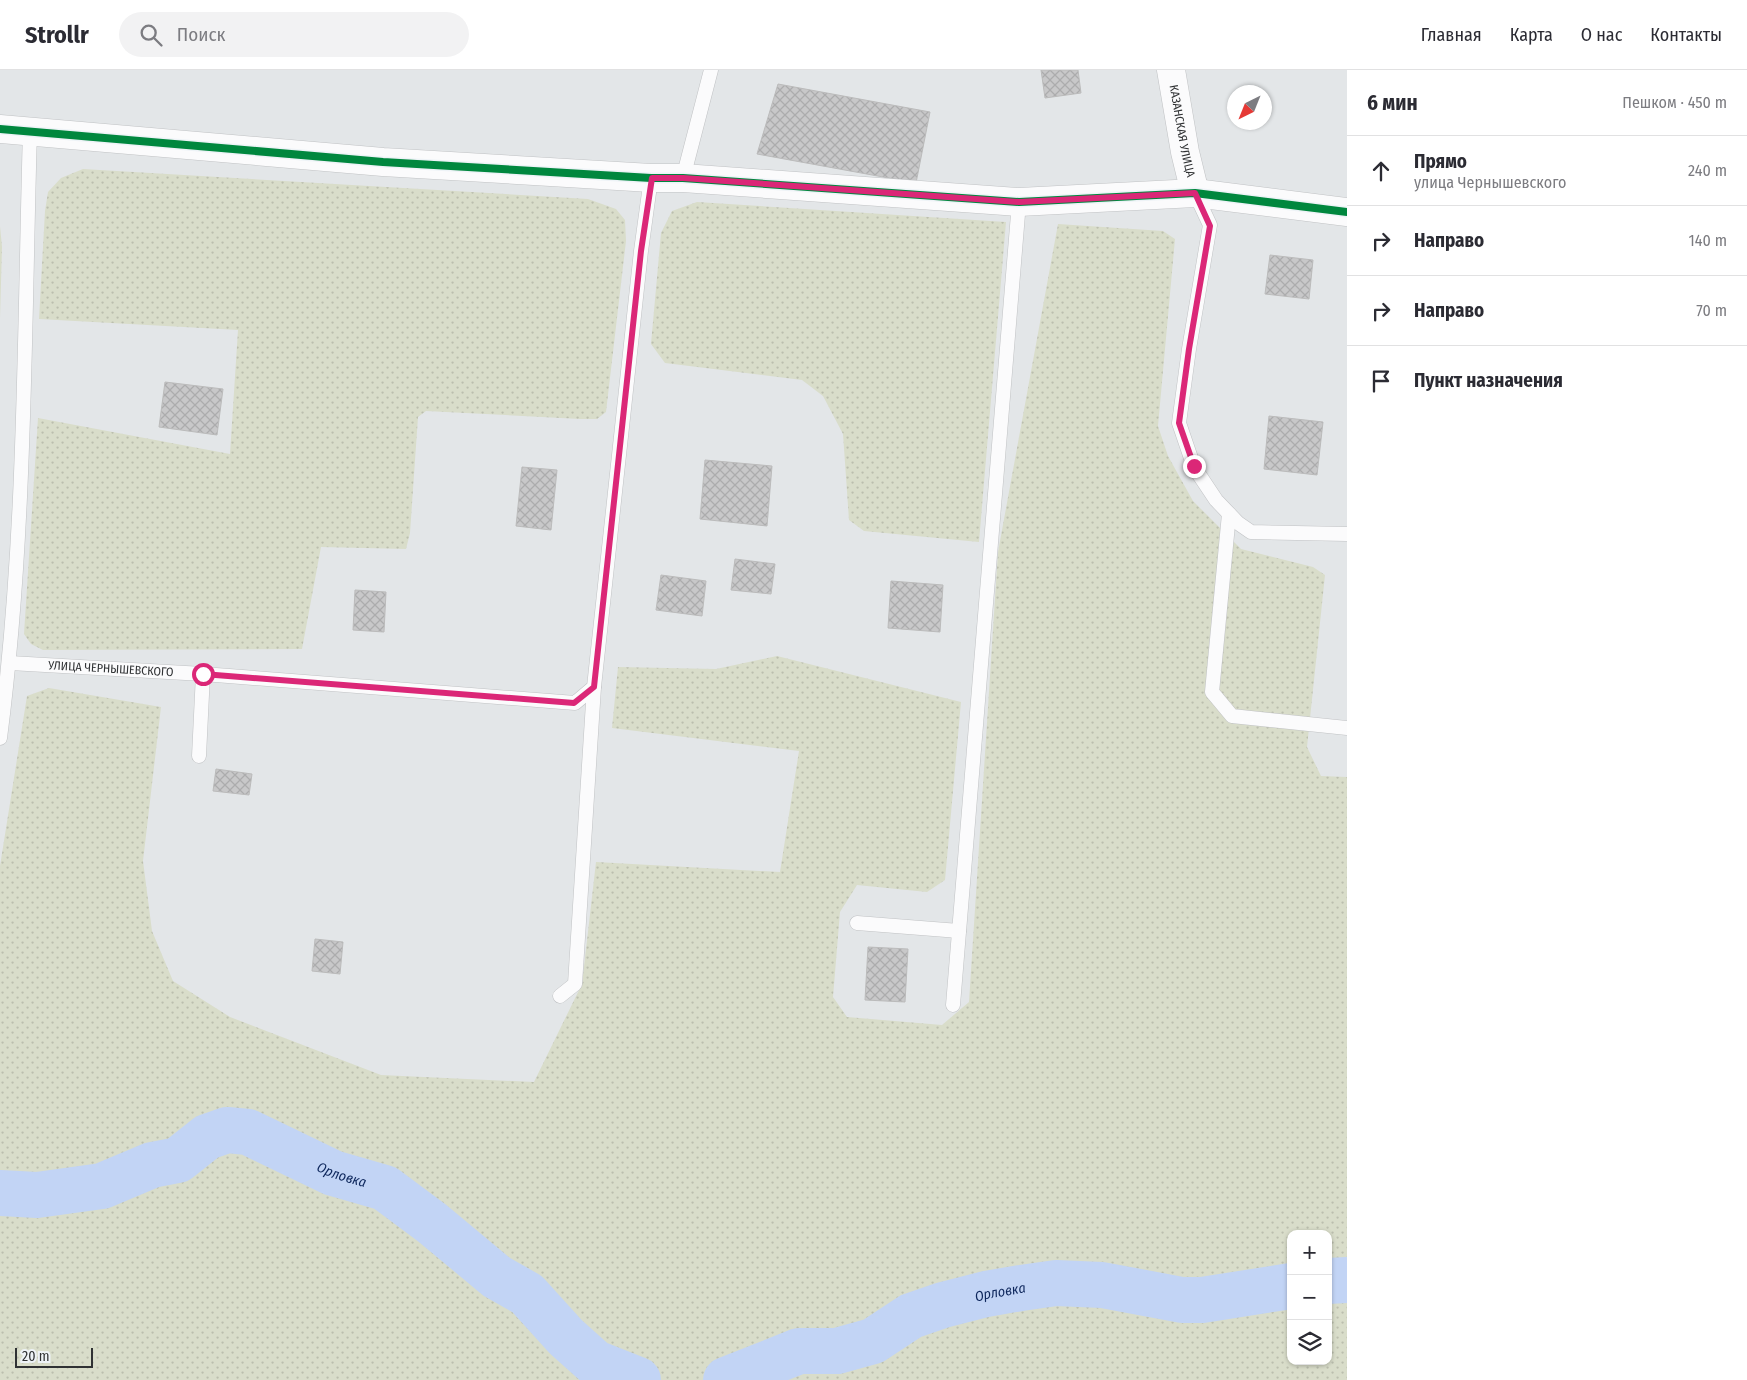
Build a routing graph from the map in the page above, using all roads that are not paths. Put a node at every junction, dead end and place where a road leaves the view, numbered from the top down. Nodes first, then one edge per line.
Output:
1 (711, 70) edge
2 (1171, 70) edge
3 (0, 129) edge
4 (30, 131) junction
5 (652, 178) junction
6 (683, 178) junction
7 (1195, 193) junction
8 (1019, 202) junction
9 (1347, 212) edge
10 (1229, 514) junction
11 (1347, 534) edge
12 (10, 663) junction
13 (203, 674) junction
14 (594, 687) junction
15 (1347, 728) edge
16 (0, 738) edge
17 (199, 756) dead end
18 (857, 923) dead end
19 (960, 931) junction
20 (560, 996) dead end
21 (953, 1004) dead end

1 - 6 lane
2 - 7 street, КАЗАНСКАЯ УЛИЦА
3 - 4 street
4 - 5 street
4 - 12 lane
5 - 6 street
5 - 14 lane
6 - 8 street
7 - 8 street
7 - 9 street
7 - 10 lane
8 - 19 lane
10 - 11 lane
10 - 15 lane
12 - 13 lane, УЛИЦА ЧЕРНЫШЕВСКОГО
12 - 16 lane
13 - 14 lane, УЛИЦА ЧЕРНЫШЕВСКОГО
13 - 17 lane
14 - 20 lane
18 - 19 lane
19 - 21 lane

